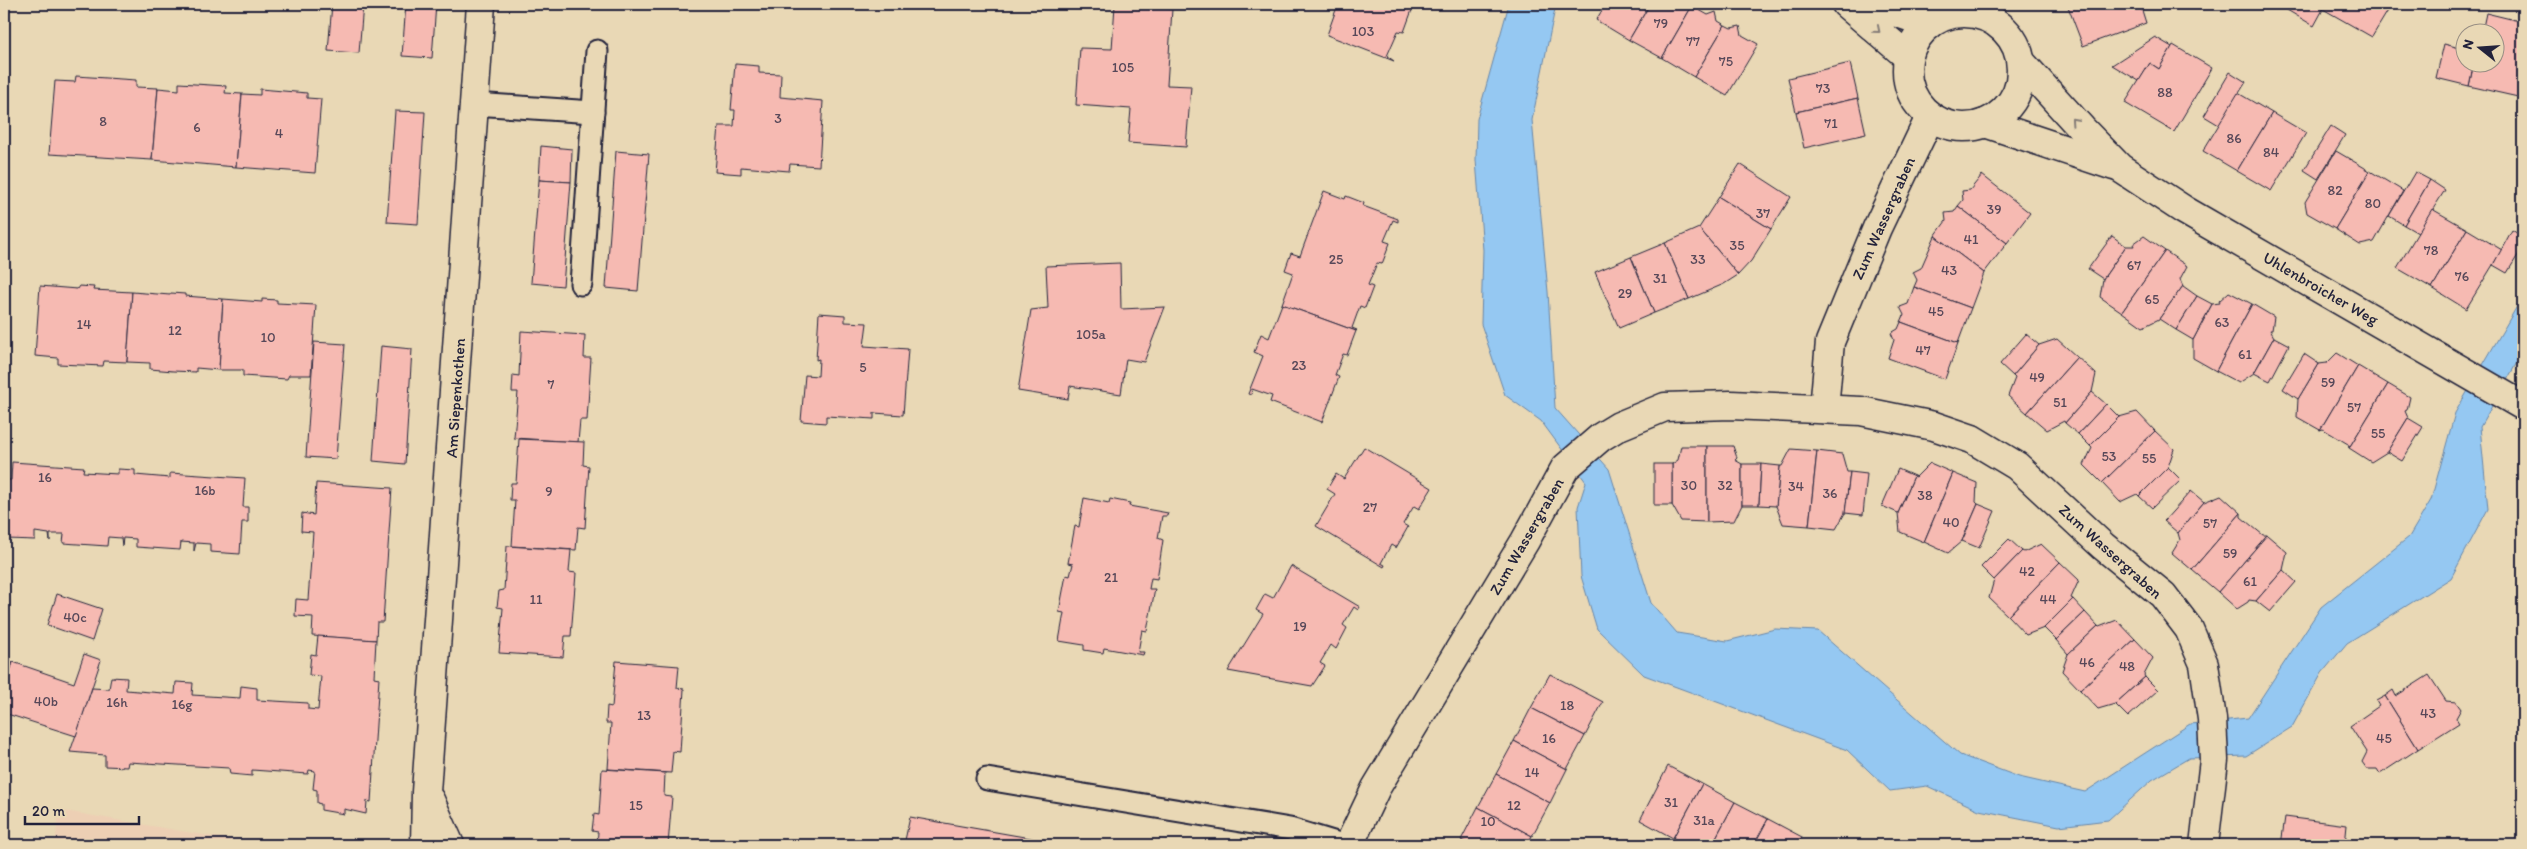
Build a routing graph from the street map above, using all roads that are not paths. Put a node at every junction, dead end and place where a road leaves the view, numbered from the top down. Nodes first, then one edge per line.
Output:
1 (481, 4) edge
2 (1846, 4) edge
3 (1871, 4) edge
4 (2001, 13) edge
5 (1930, 24) junction
6 (597, 50) dead end
7 (1908, 57) junction
8 (2021, 62) junction
9 (474, 104) junction
10 (593, 112) junction
11 (1930, 117) junction
12 (1985, 124) junction
13 (2120, 168) junction
14 (581, 284) dead end
15 (2516, 402) edge
16 (1824, 409) junction
17 (987, 778) dead end
18 (426, 792) junction
19 (425, 845) edge
20 (450, 845) edge
21 (1343, 845) edge
22 (1349, 845) edge
23 (2204, 845) edge

1 - 9 street, Am Siepenkothen
2 -> 7 street
3 - 5 street
4 - 5 street, Uhlenbroicher Weg
4 - 8 street, Uhlenbroicher Weg
5 - 7 street, Uhlenbroicher Weg
6 - 10 lane
7 - 11 street, Uhlenbroicher Weg
8 - 12 street, Uhlenbroicher Weg
13 -> 8 street, Uhlenbroicher Weg
9 - 10 lane
9 - 18 street, Am Siepenkothen
10 - 14 lane
11 - 12 street, Uhlenbroicher Weg
11 - 16 street, Zum Wassergraben
12 - 13 street, Uhlenbroicher Weg
13 - 15 street, Uhlenbroicher Weg
16 - 22 street, Zum Wassergraben
16 - 23 street, Zum Wassergraben
17 - 21 lane
18 - 19 street, Am Siepenkothen
18 - 20 street, Am Siepenkothen

